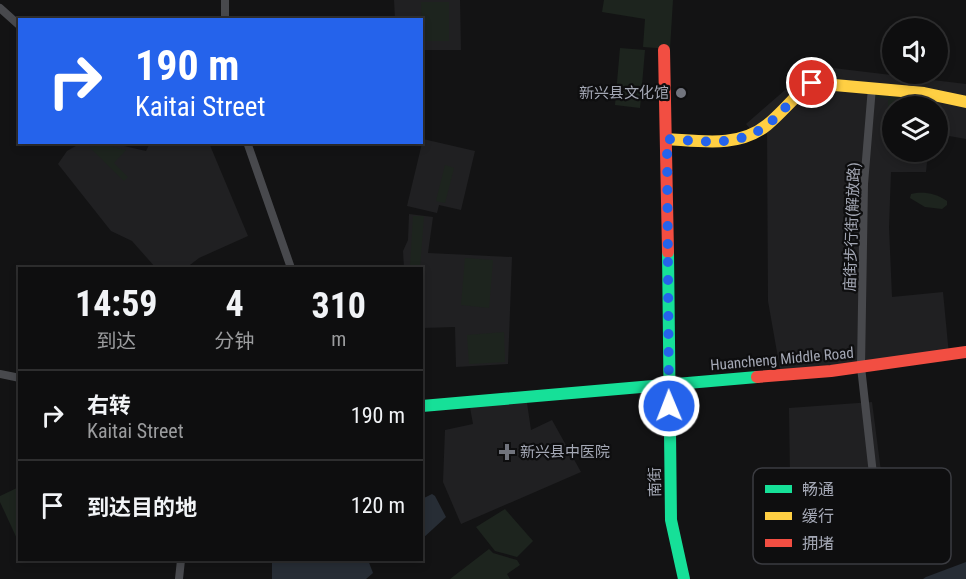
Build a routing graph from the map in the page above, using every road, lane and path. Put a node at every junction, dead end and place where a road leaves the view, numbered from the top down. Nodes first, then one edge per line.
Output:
1 (225, 0) edge
2 (0, 8) edge
3 (225, 18) edge
4 (18, 24) edge
5 (664, 50) dead end
6 (872, 87) junction
7 (966, 102) edge
8 (667, 139) junction
9 (248, 144) edge
10 (291, 267) edge
11 (966, 352) edge
12 (861, 367) junction
13 (0, 374) edge
14 (18, 378) edge
15 (669, 383) junction
16 (423, 406) edge
17 (872, 468) edge
18 (181, 561) edge
19 (179, 579) edge
20 (684, 579) edge

1 - 3 street
2 - 4 street
5 - 8 street, 南街
6 - 7 street
6 - 8 street
6 - 12 street, 庙街步行街(解放路)
8 - 15 street, 南街
9 - 10 street
11 - 12 street, Huancheng Middle Road
12 - 15 street, Huancheng Middle Road
12 - 17 street, 庙街步行街(解放路)
13 - 14 street
15 - 16 street, Huancheng Middle Road
15 - 20 street, 南街
18 - 19 street

